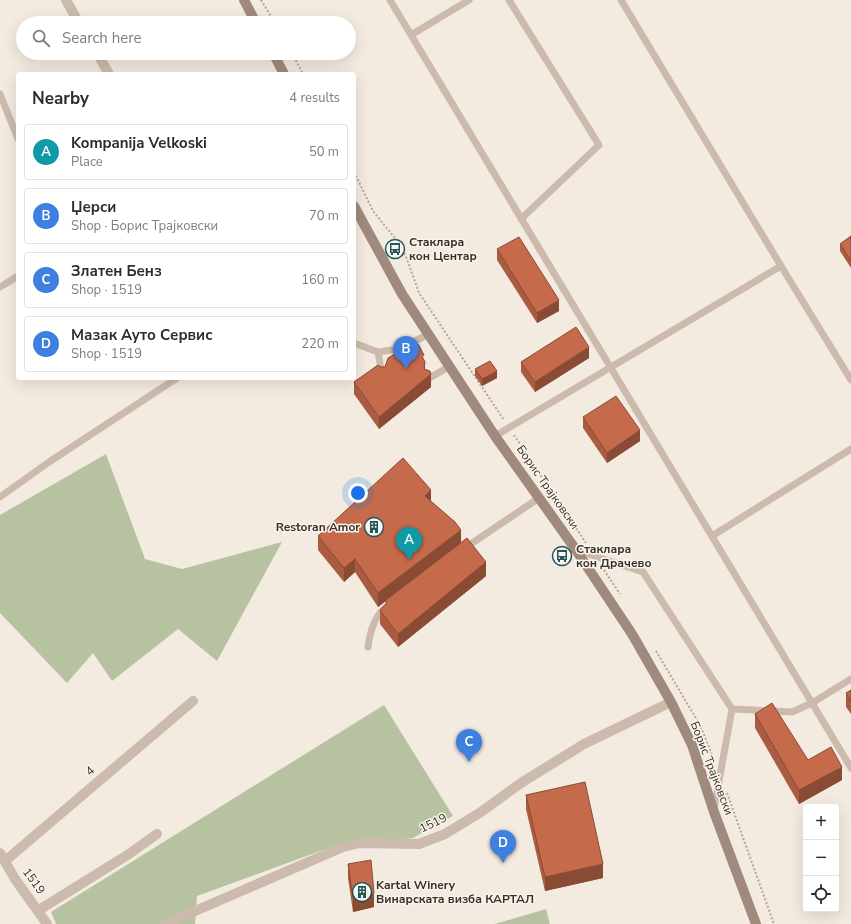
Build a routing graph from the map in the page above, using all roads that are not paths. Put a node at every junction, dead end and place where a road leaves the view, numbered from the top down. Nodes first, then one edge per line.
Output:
1 (66, 0) edge
2 (244, 0) edge
3 (390, 0) edge
4 (468, 0) edge
5 (509, 0) edge
6 (621, 0) edge
7 (75, 16) edge
8 (252, 16) edge
9 (411, 36) junction
10 (101, 60) edge
11 (276, 60) edge
12 (276, 60) edge
13 (108, 72) edge
14 (278, 72) edge
15 (283, 72) edge
16 (0, 94) edge
17 (16, 134) edge
18 (356, 210) edge
19 (521, 218) junction
20 (781, 266) junction
21 (16, 277) edge
22 (0, 287) edge
23 (429, 334) junction
24 (356, 344) edge
25 (378, 352) junction
26 (450, 366) junction
27 (611, 367) junction
28 (382, 375) edge
29 (174, 380) edge
30 (428, 380) edge
31 (851, 380) edge
32 (496, 436) junction
33 (851, 450) edge
34 (0, 497) edge
35 (539, 498) junction
36 (712, 536) junction
37 (576, 550) junction
38 (455, 554) edge
39 (394, 601) edge
40 (368, 647) dead end
41 (851, 679) edge
42 (193, 700) dead end
43 (671, 702) junction
44 (812, 703) junction
45 (732, 709) junction
46 (851, 768) edge
47 (714, 812) junction
48 (157, 834) dead end
49 (2, 857) edge
50 (39, 910) junction
51 (47, 924) edge
52 (165, 924) edge
53 (756, 924) edge

1 - 7 street
2 - 8 main road
3 - 9 lane
4 - 9 lane
5 - 19 lane
6 - 20 lane
9 - 19 lane
10 - 13 street
11 - 14 main road
12 - 15 main road
16 - 17 lane
18 - 23 main road, Борис Трајковски
19 - 27 lane
20 - 27 lane
20 - 31 lane
21 - 22 lane
23 - 25 lane
23 - 26 main road, Борис Трајковски
24 - 25 lane
25 - 28 lane
26 - 30 lane
26 - 32 main road, Борис Трајковски
27 - 32 lane
27 - 36 lane
29 - 34 lane
32 - 35 main road, Борис Трајковски
33 - 36 lane
35 - 37 main road, Борис Трајковски
35 - 38 lane
36 - 44 lane
37 - 43 main road, Борис Трајковски
37 - 45 lane
39 - 40 lane
41 - 44 lane
42 - 49 street, 4
43 - 47 main road, Борис Трајковски
43 - 52 street, 1519
44 - 45 lane
44 - 46 lane
45 - 47 lane
47 - 53 main road, Борис Трајковски
48 - 50 street
49 - 50 street, 1519
50 - 51 street, 1519

